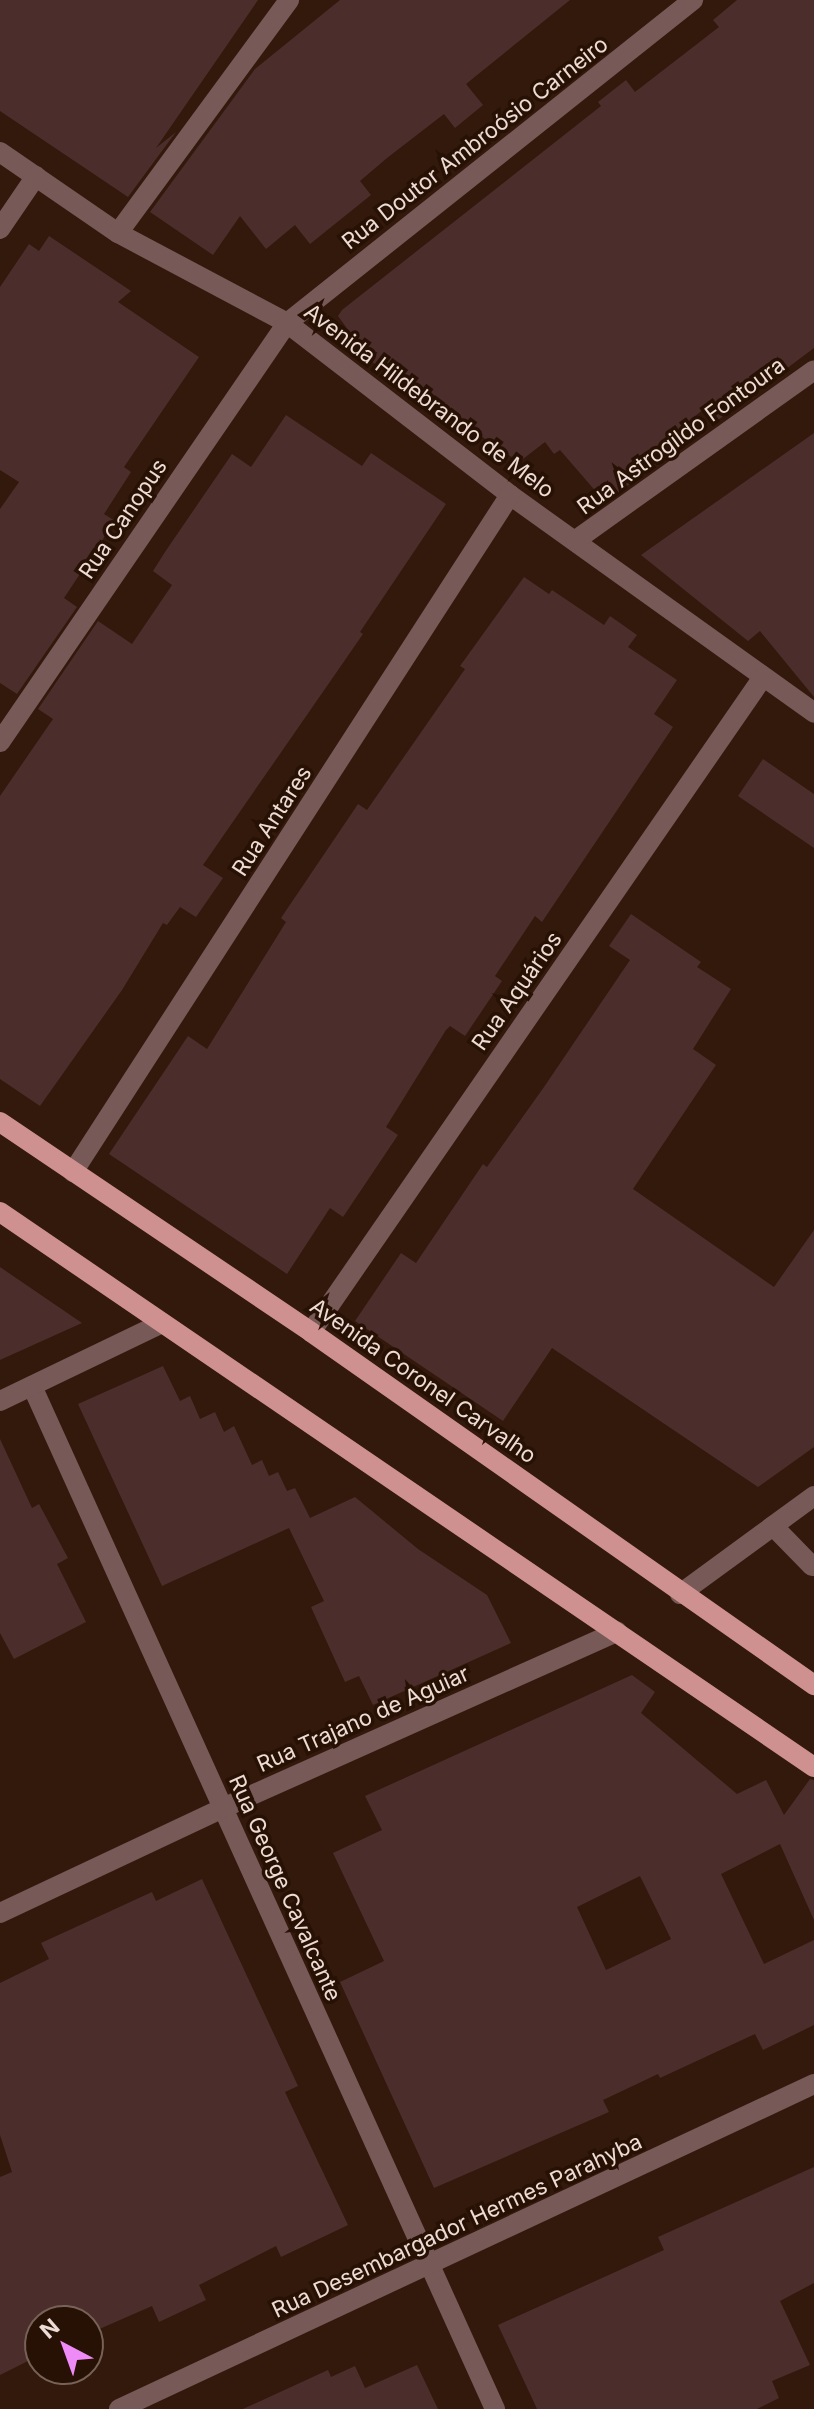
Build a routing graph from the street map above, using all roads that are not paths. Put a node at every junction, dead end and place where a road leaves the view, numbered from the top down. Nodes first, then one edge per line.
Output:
1 (289, 0) edge
2 (693, 0) edge
3 (0, 152) edge
4 (36, 176) junction
5 (0, 229) edge
6 (118, 233) junction
7 (287, 323) junction
8 (814, 370) edge
9 (510, 495) junction
10 (576, 540) junction
11 (763, 677) junction
12 (814, 713) edge
13 (0, 742) edge
14 (0, 1122) edge
15 (73, 1172) junction
16 (0, 1212) edge
17 (162, 1323) junction
18 (311, 1332) junction
19 (32, 1386) junction
20 (0, 1401) edge
21 (814, 1496) edge
22 (773, 1526) junction
23 (812, 1566) dead end
24 (680, 1594) junction
25 (617, 1632) junction
26 (814, 1685) edge
27 (814, 1767) edge
28 (223, 1808) junction
29 (0, 1913) edge
30 (814, 2084) edge
31 (429, 2266) junction
32 (119, 2409) edge
33 (495, 2409) edge

1 - 6 street
2 - 7 street, Rua Doutor Ambroósio Carneiro
3 - 4 street, Avenida Hildebrando de Melo
4 - 5 street
4 - 6 street, Avenida Hildebrando de Melo
6 - 7 street, Avenida Hildebrando de Melo
7 - 9 street, Avenida Hildebrando de Melo
7 - 13 street, Rua Canopus
8 - 10 street, Rua Astrogildo Fontoura
9 - 10 street, Avenida Hildebrando de Melo
9 - 15 street, Rua Antares
10 - 11 street, Avenida Hildebrando de Melo
11 - 12 street, Avenida Hildebrando de Melo
11 - 18 street, Rua Aquários
14 - 15 main road, Avenida Coronel Carvalho
15 - 18 main road, Avenida Coronel Carvalho
16 - 17 main road
17 - 19 street
17 - 25 main road
18 - 24 main road, Avenida Coronel Carvalho
19 - 20 street
19 - 28 street, Rua George Cavalcante
21 - 22 street
22 - 23 street
22 - 24 street
24 - 26 main road, Avenida Coronel Carvalho
25 - 27 main road
25 - 28 street, Rua Trajano de Aguiar
28 - 29 street, Rua Trajano de Aguiar
28 - 31 street, Rua George Cavalcante
30 - 31 street, Rua Desembargador Hermes Parahyba
31 - 32 street, Rua Desembargador Hermes Parahyba
31 - 33 street, Rua George Cavalcante

